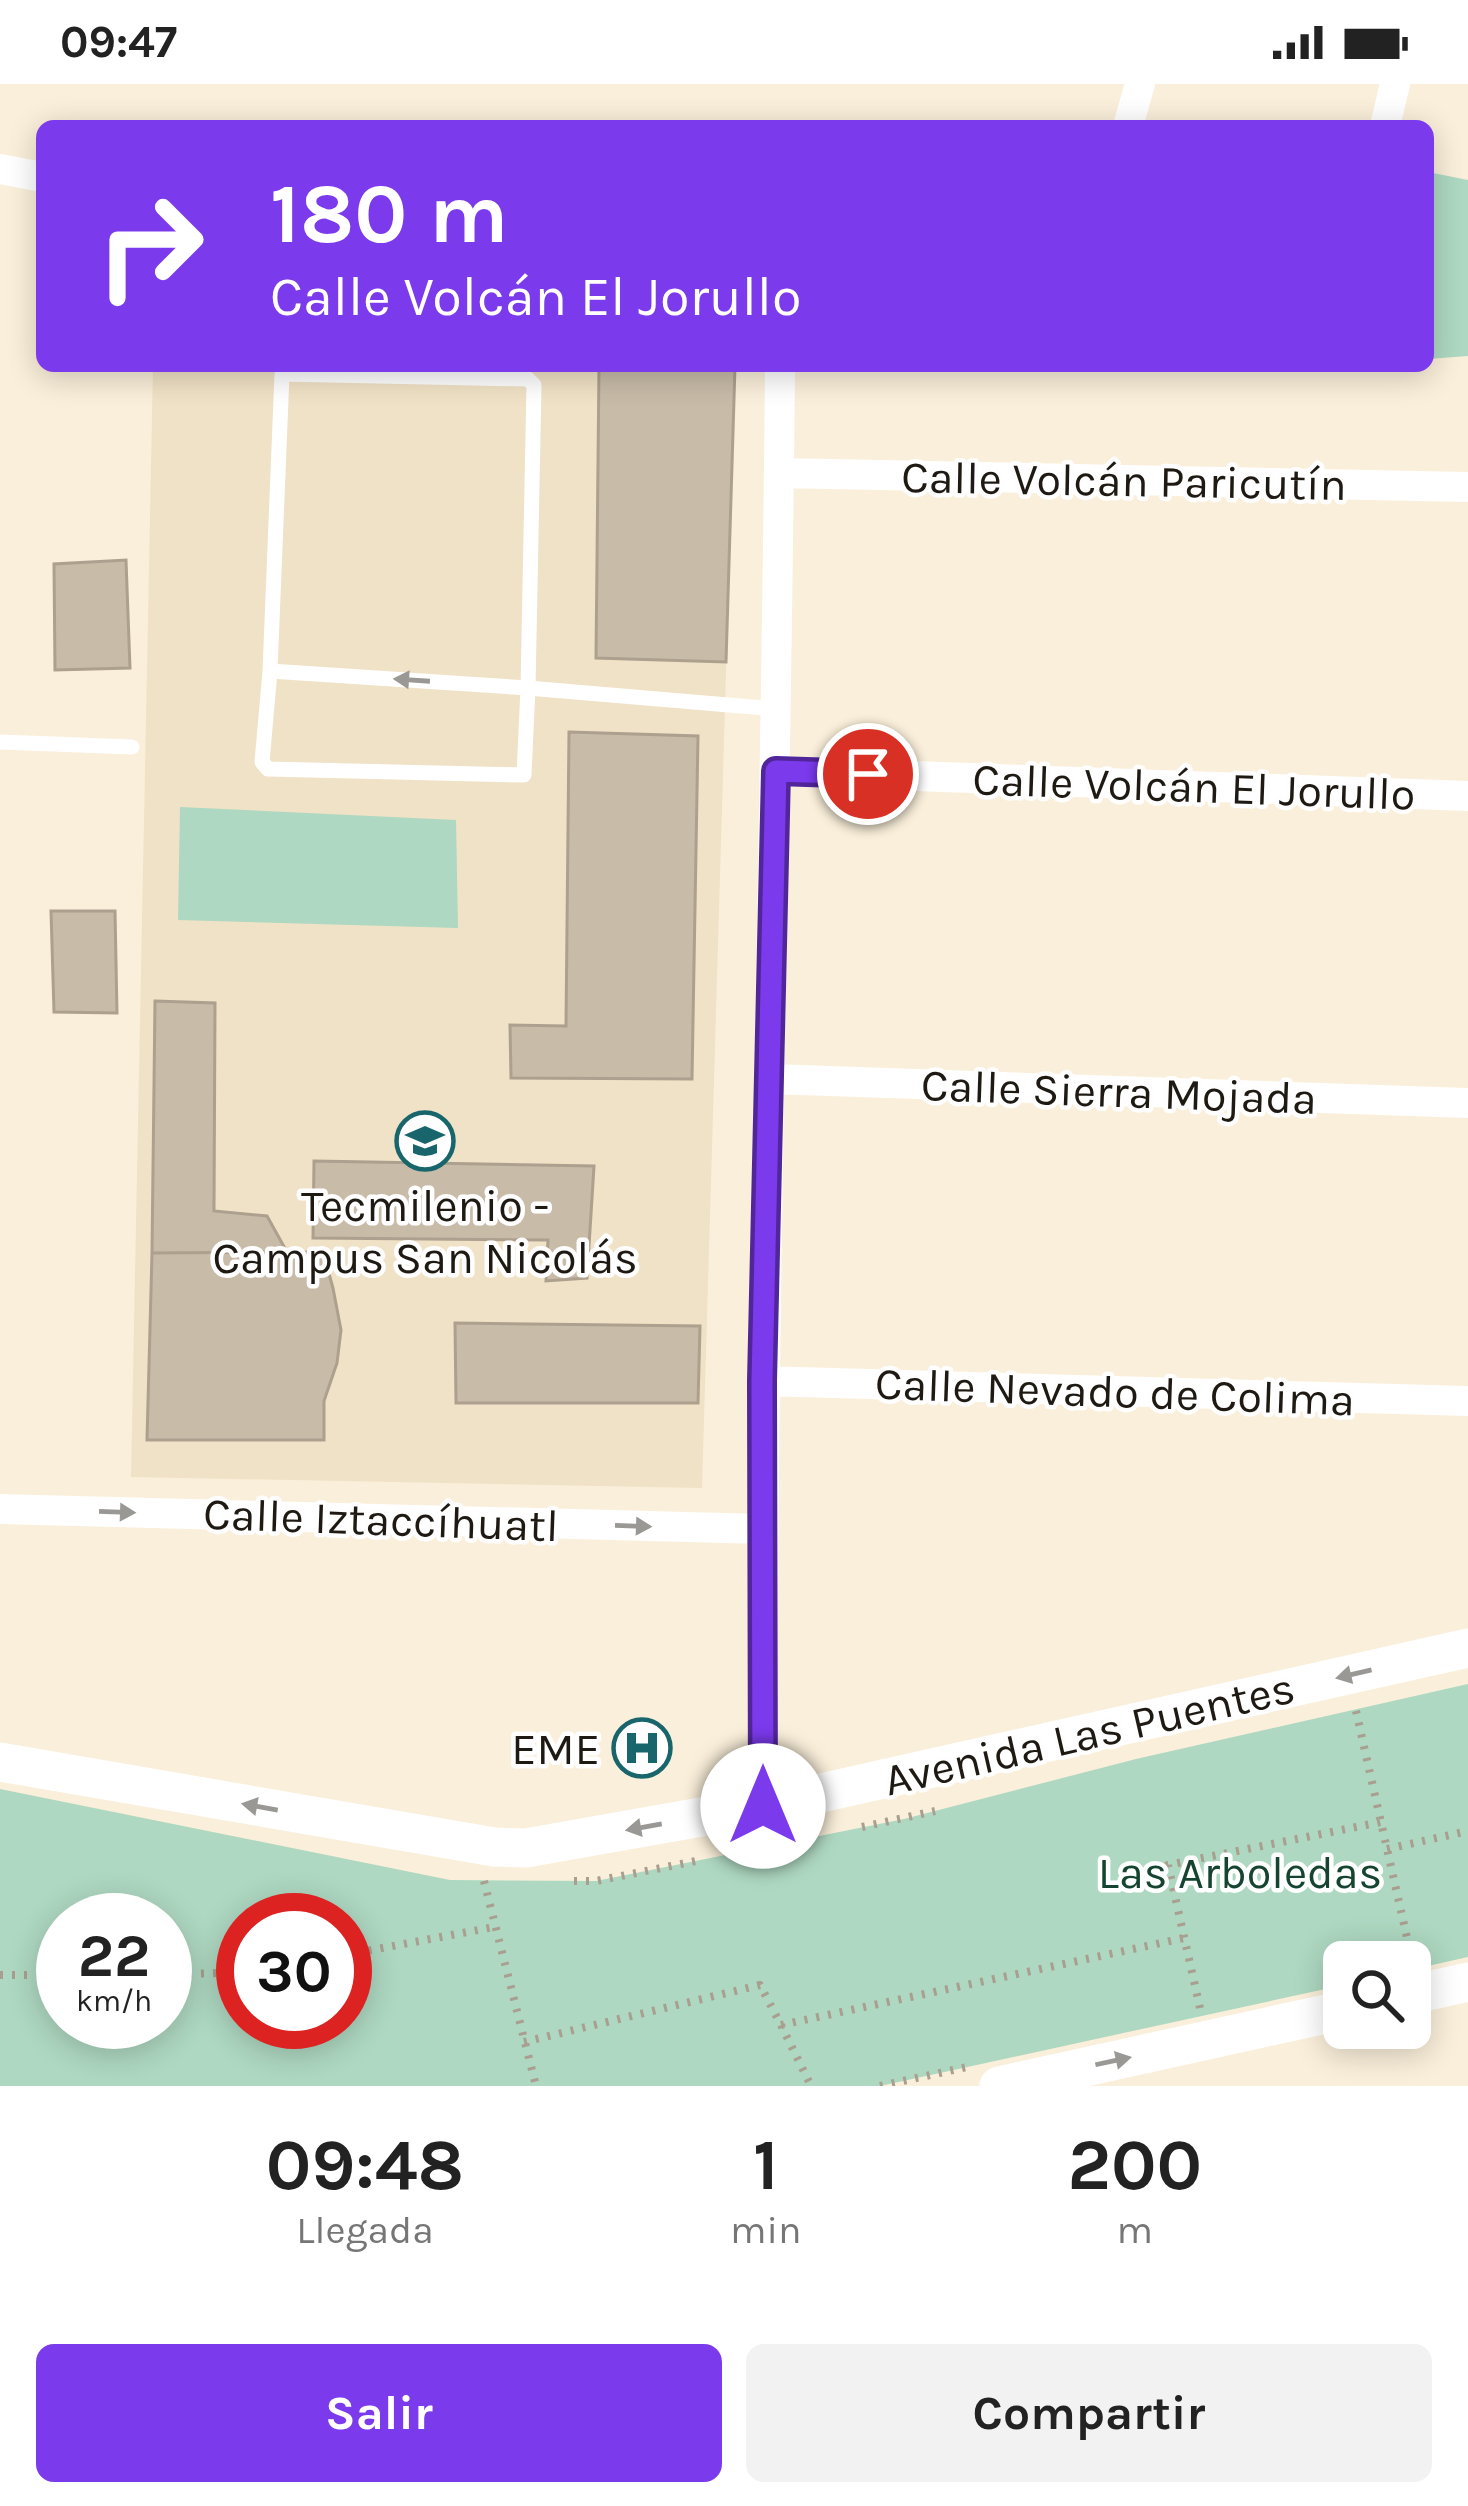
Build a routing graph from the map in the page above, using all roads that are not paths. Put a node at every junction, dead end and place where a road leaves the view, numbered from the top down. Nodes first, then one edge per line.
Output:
1 (1140, 84) edge
2 (1395, 84) edge
3 (1130, 120) edge
4 (1386, 120) edge
5 (0, 169) edge
6 (36, 176) edge
7 (780, 372) edge
8 (779, 473) junction
9 (1468, 487) edge
10 (270, 671) junction
11 (528, 688) junction
12 (776, 709) junction
13 (0, 742) edge
14 (132, 747) dead end
15 (776, 771) junction
16 (1468, 796) edge
17 (771, 1079) junction
18 (1468, 1102) edge
19 (762, 1381) junction
20 (1468, 1401) edge
21 (0, 1509) edge
22 (762, 1529) junction
23 (1468, 1648) edge
24 (0, 1762) edge
25 (763, 1806) junction
26 (1431, 1982) edge
27 (1468, 1982) edge
28 (1323, 2014) edge
29 (999, 2086) edge

1 - 3 street
2 - 4 street
5 - 6 street
7 - 8 street
8 - 9 street, Calle Volcán Paricutín
8 - 12 street
11 -> 10 lane
10 - 11 lane
10 - 11 lane
11 - 12 lane
12 - 15 street
13 - 14 lane
15 - 16 street, Calle Volcán El Jorullo
15 - 17 street
17 - 18 street, Calle Sierra Mojada
17 - 19 street
19 - 20 street, Calle Nevado de Colima
19 - 22 street
21 -> 22 street, Calle Iztaccíhuatl
22 - 25 street
23 -> 25 street, Avenida Las Puentes
25 -> 24 street, Avenida Las Puentes
26 - 27 street
29 -> 28 street

